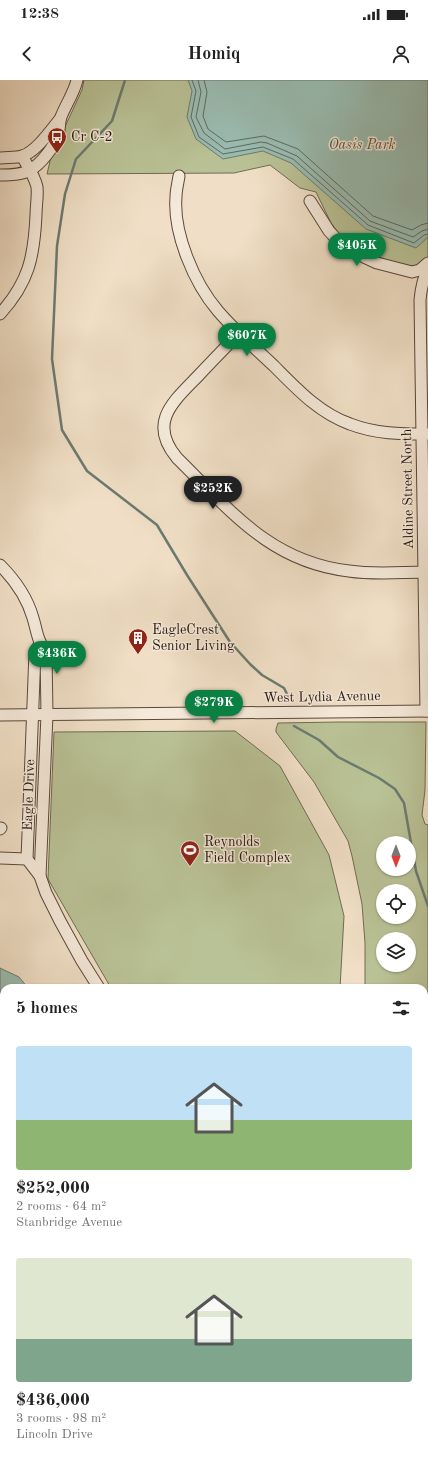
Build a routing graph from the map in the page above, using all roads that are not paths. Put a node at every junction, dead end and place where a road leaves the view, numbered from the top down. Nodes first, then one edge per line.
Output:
1 (76, 80) edge
2 (60, 118) junction
3 (22, 156) junction
4 (0, 158) edge
5 (30, 171) junction
6 (0, 175) edge
7 (180, 176) dead end
8 (310, 201) dead end
9 (428, 263) edge
10 (396, 268) junction
11 (428, 268) edge
12 (420, 300) junction
13 (0, 314) edge
14 (240, 333) junction
15 (425, 434) edge
16 (0, 565) edge
17 (426, 572) edge
18 (40, 644) junction
19 (427, 711) edge
20 (0, 715) edge
21 (32, 715) junction
22 (46, 715) junction
23 (0, 858) edge
24 (27, 859) junction
25 (40, 876) junction
26 (96, 984) edge

1 - 2 street
2 - 3 street
2 - 5 street
3 - 4 street
3 - 5 street
5 - 6 street
5 - 13 street
7 - 14 street
8 - 10 street
9 - 10 street
10 - 12 street
11 - 12 street, Aldine Street North
12 - 15 street, Aldine Street North
14 - 15 street
14 - 17 street
15 - 17 street, Aldine Street North
16 - 18 street, Eagle Drive
17 - 19 street, Aldine Street North
18 - 21 street, Eagle Drive
18 - 22 street, Eagle Drive
19 - 22 street, West Lydia Avenue
20 - 21 street, West Lydia Avenue
21 - 22 street, West Lydia Avenue
21 - 24 street, Eagle Drive
22 - 25 street, Eagle Drive
23 - 24 street
24 - 25 street, Eagle Drive
25 - 26 street, Eagle Drive

